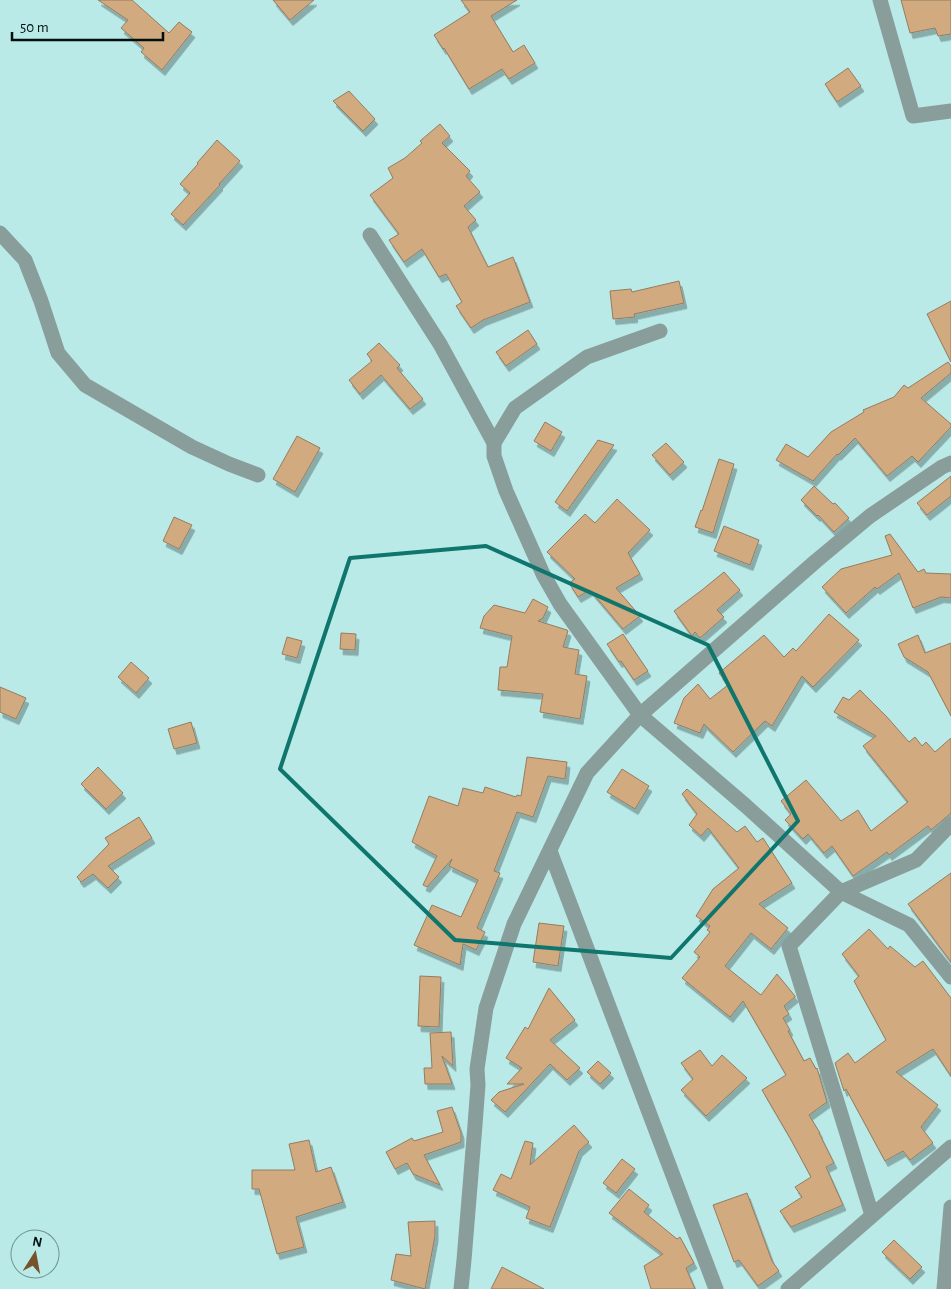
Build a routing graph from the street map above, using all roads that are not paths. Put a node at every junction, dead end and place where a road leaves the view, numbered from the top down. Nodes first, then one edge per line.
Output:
1 (880, 0) edge
2 (951, 111) edge
3 (0, 234) edge
4 (370, 235) dead end
5 (660, 332) dead end
6 (494, 443) junction
7 (951, 463) edge
8 (258, 475) dead end
9 (640, 715) junction
10 (951, 824) edge
11 (550, 851) junction
12 (841, 892) junction
13 (951, 977) edge
14 (951, 1147) edge
15 (951, 1207) edge
16 (872, 1215) junction
17 (460, 1289) edge
18 (716, 1289) edge
19 (788, 1289) edge
20 (944, 1289) edge

1 - 2 street
3 - 8 street
4 - 6 street
5 - 6 street
6 - 9 street
7 - 9 street
9 - 11 street
9 - 12 street
10 - 12 street
11 - 17 street
11 - 18 street
12 - 13 street
12 - 16 street
14 - 16 street
15 - 20 street
16 - 19 street

